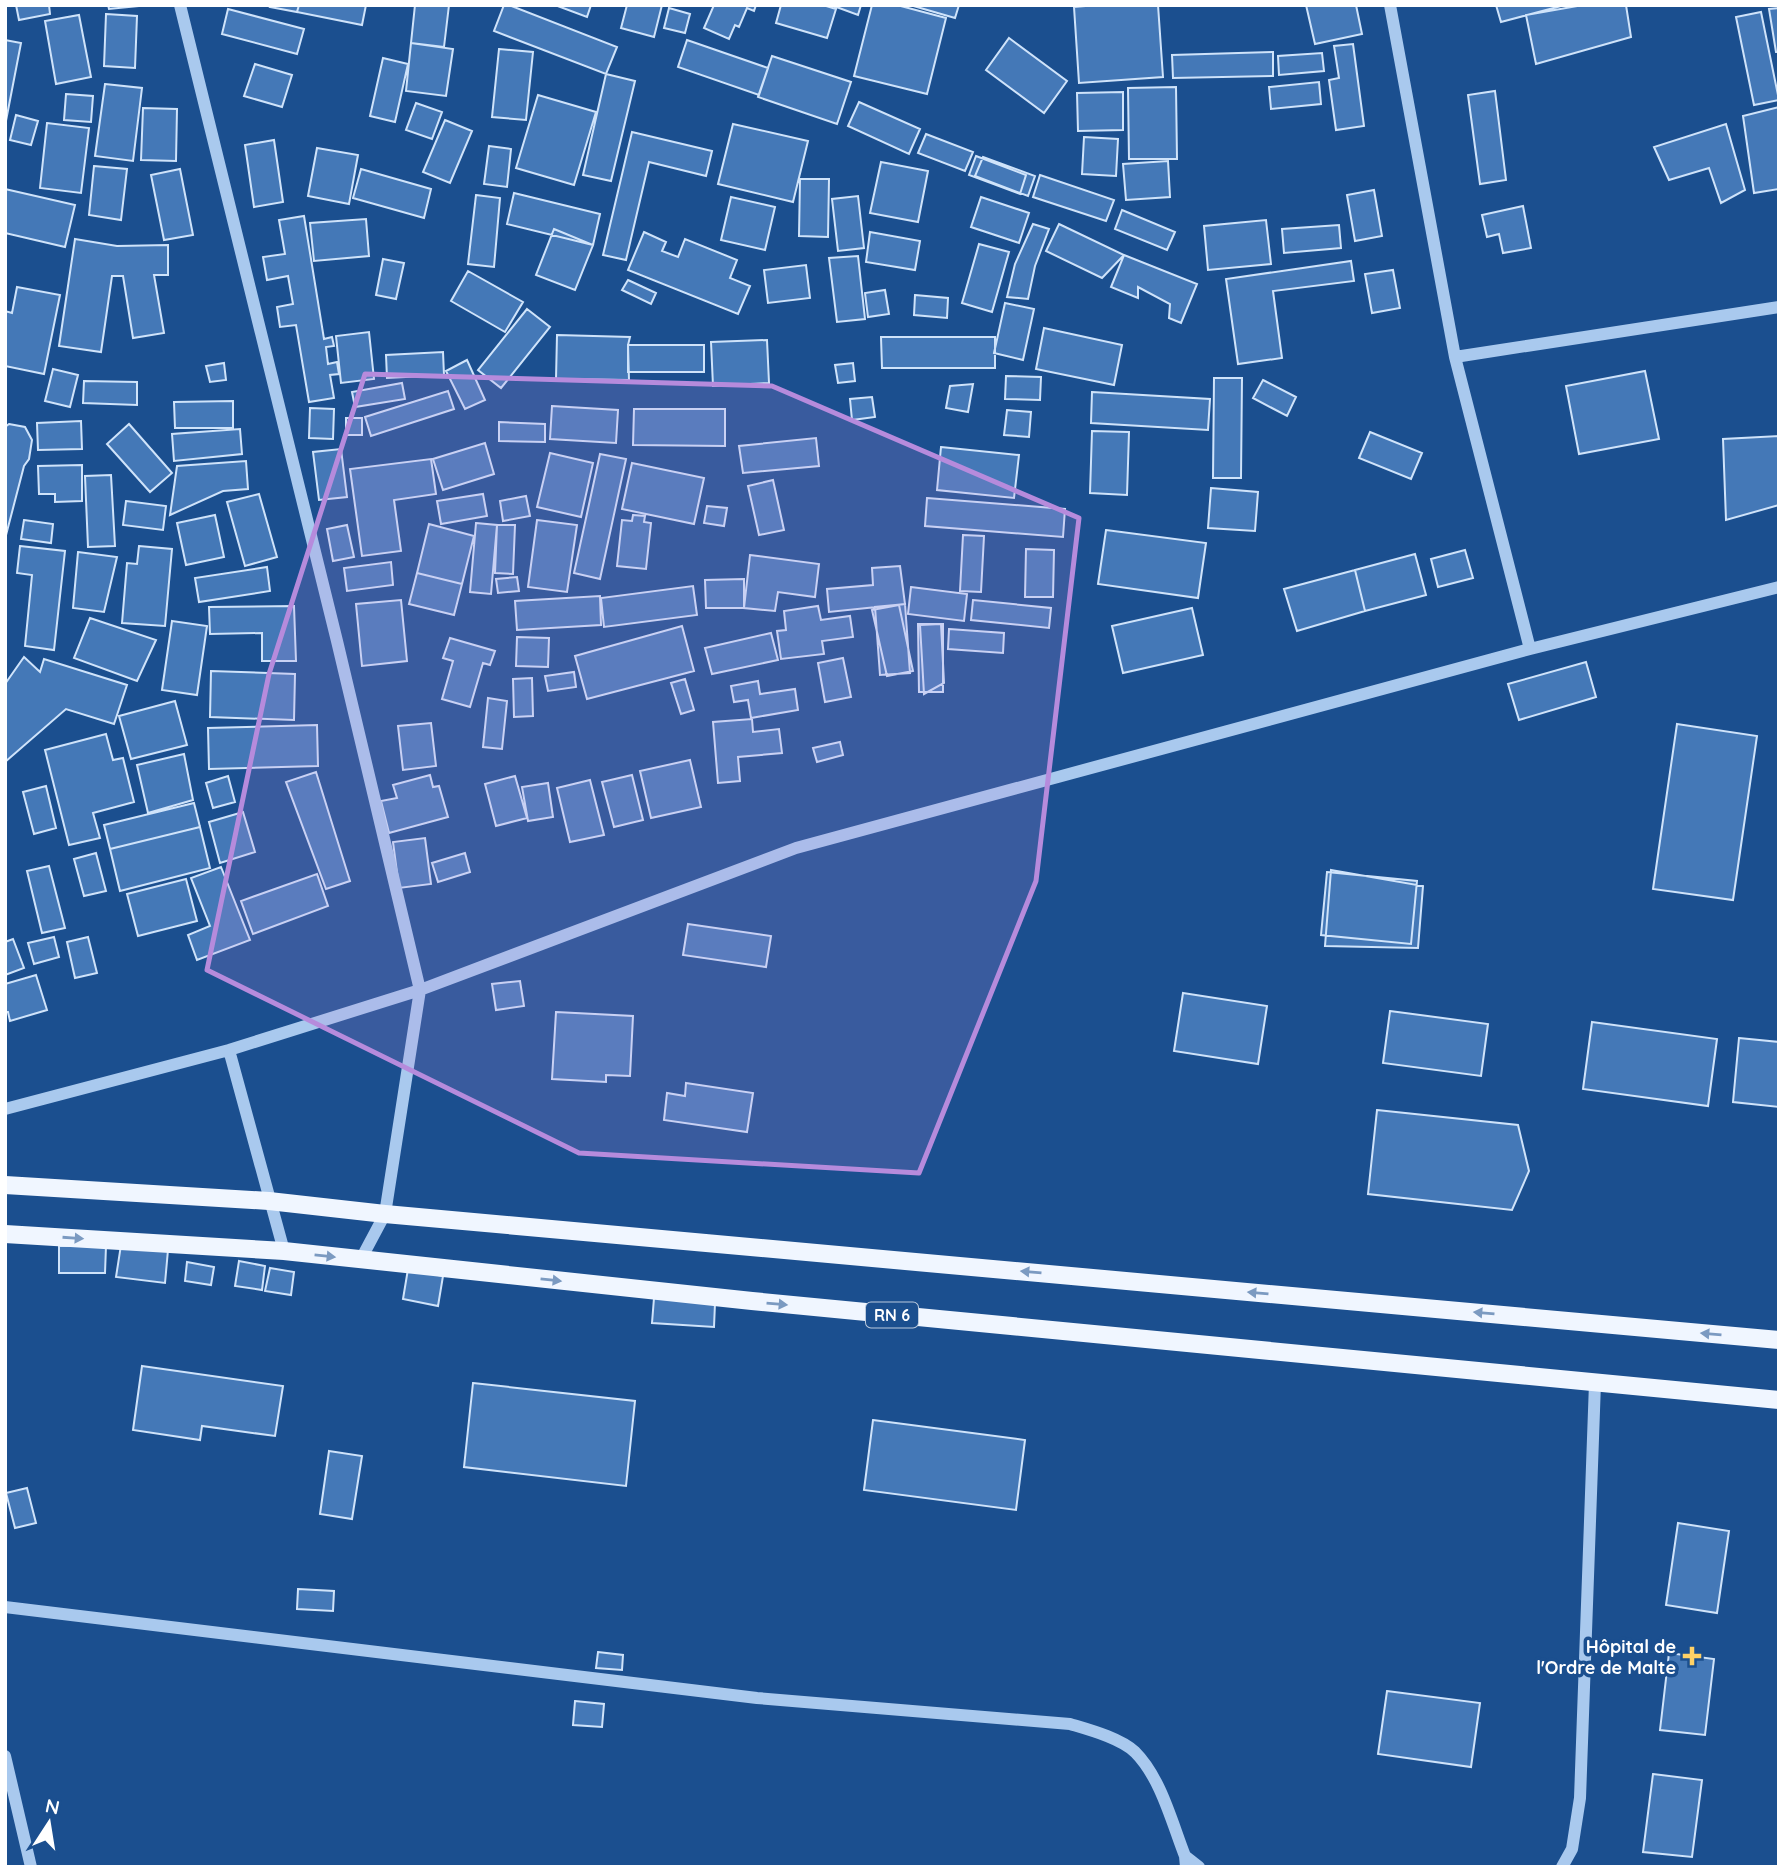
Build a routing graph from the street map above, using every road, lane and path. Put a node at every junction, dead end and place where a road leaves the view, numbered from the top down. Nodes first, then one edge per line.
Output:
1 (180, 5) edge
2 (1390, 5) edge
3 (1779, 307) edge
4 (1455, 357) junction
5 (1779, 587) edge
6 (1530, 649) junction
7 (420, 990) junction
8 (229, 1050) junction
9 (5, 1109) edge
10 (5, 1185) edge
11 (269, 1201) junction
12 (386, 1214) junction
13 (5, 1234) edge
14 (284, 1251) junction
15 (361, 1259) junction
16 (1779, 1340) edge
17 (1595, 1383) junction
18 (1779, 1400) edge
19 (5, 1607) edge
20 (5, 1756) edge
21 (1185, 1861) edge
22 (31, 1867) edge
23 (1199, 1867) edge
24 (1562, 1867) edge

1 - 7 street
2 - 4 street
3 - 4 street
4 - 6 street
5 - 6 street
6 - 7 street
7 - 8 street
7 - 12 street
8 - 9 street
8 - 11 street
10 - 11 main road
11 - 12 main road
11 - 14 street
12 - 15 street
16 -> 12 main road
13 -> 14 main road, RN 6
14 -> 15 main road, RN 6
15 -> 17 main road, RN 6
17 - 18 main road, RN 6
17 - 24 street
19 - 21 street
20 - 22 street
21 - 23 street

